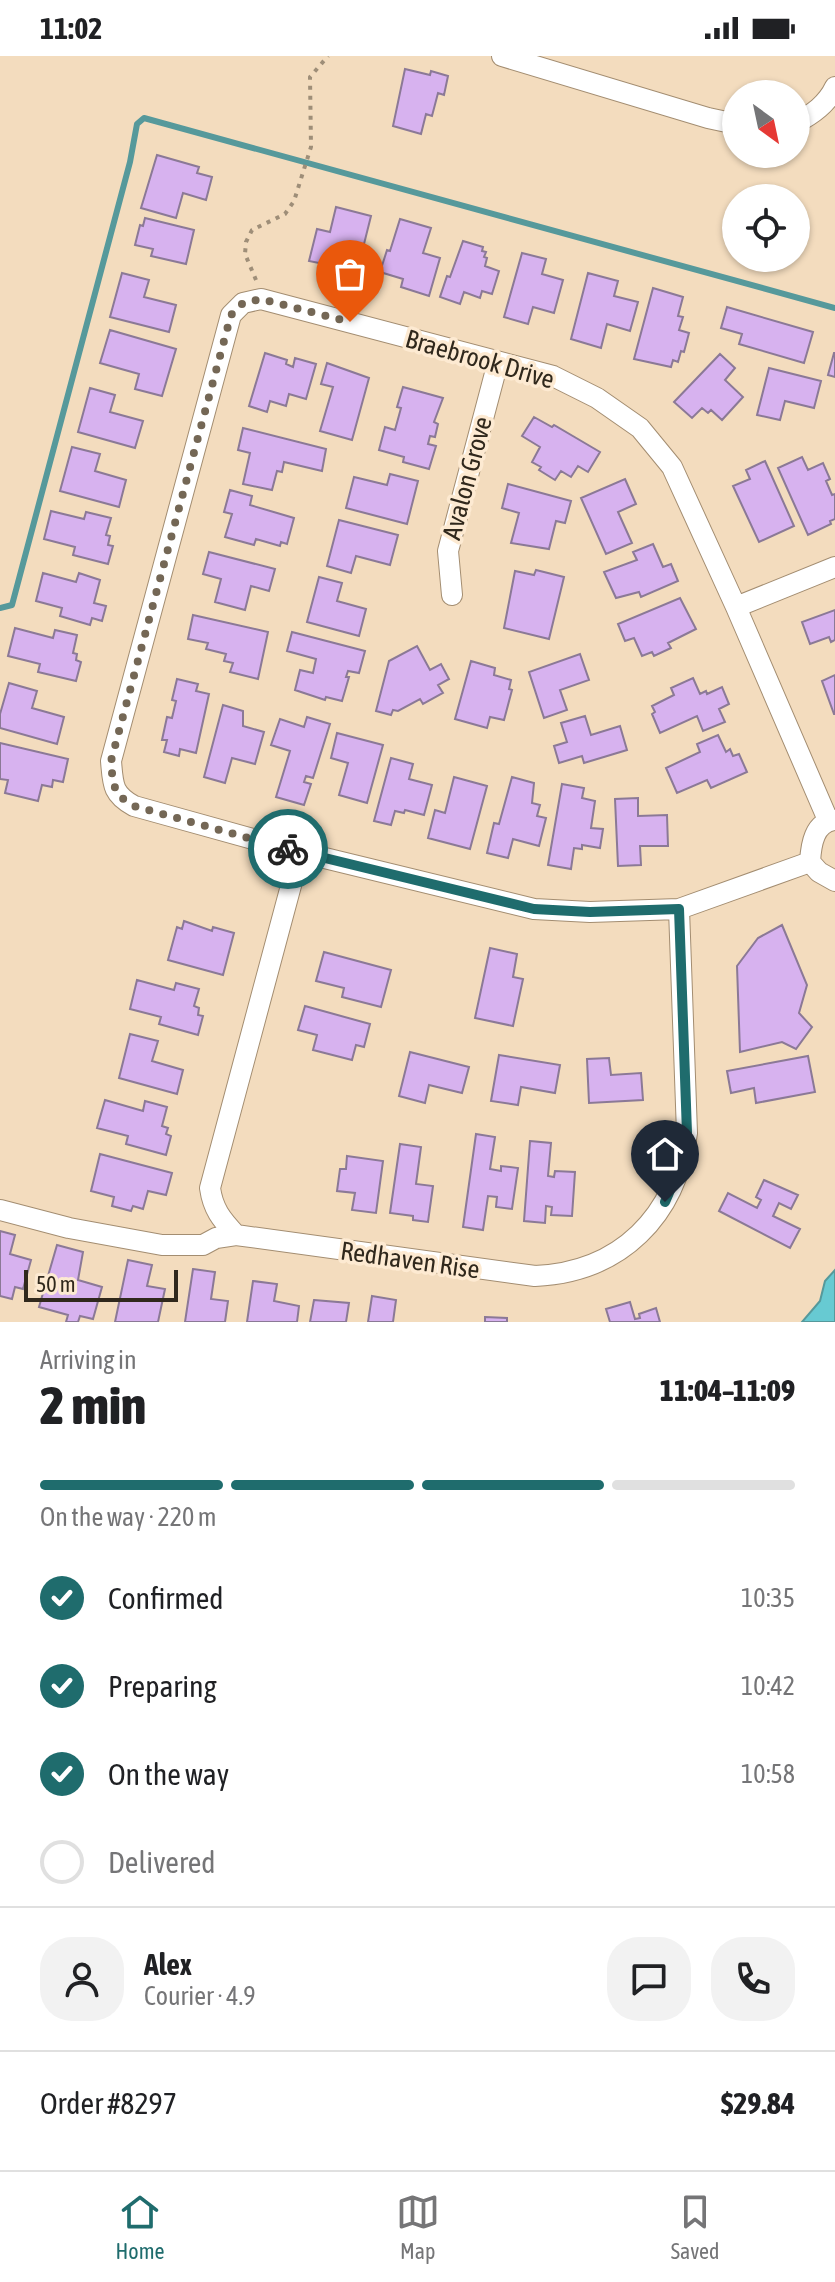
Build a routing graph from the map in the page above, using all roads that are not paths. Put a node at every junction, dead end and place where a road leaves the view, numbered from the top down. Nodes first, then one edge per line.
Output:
1 (502, 56) edge
2 (835, 87) edge
3 (810, 116) edge
4 (722, 121) edge
5 (498, 362) junction
6 (835, 567) edge
7 (452, 595) dead end
8 (736, 607) junction
9 (831, 820) edge
10 (300, 852) junction
11 (810, 862) junction
12 (835, 881) edge
13 (679, 909) junction
14 (0, 1210) edge
15 (236, 1235) junction

1 - 4 street
2 - 3 street
5 - 7 street, Avalon Grove
5 - 8 street, Braebrook Drive
5 - 10 street, Braebrook Drive
6 - 8 street
8 - 9 street, Braebrook Drive
9 - 11 street
10 - 13 street
10 - 15 street
11 - 12 street
11 - 13 street
13 - 15 street, Redhaven Rise
14 - 15 street

